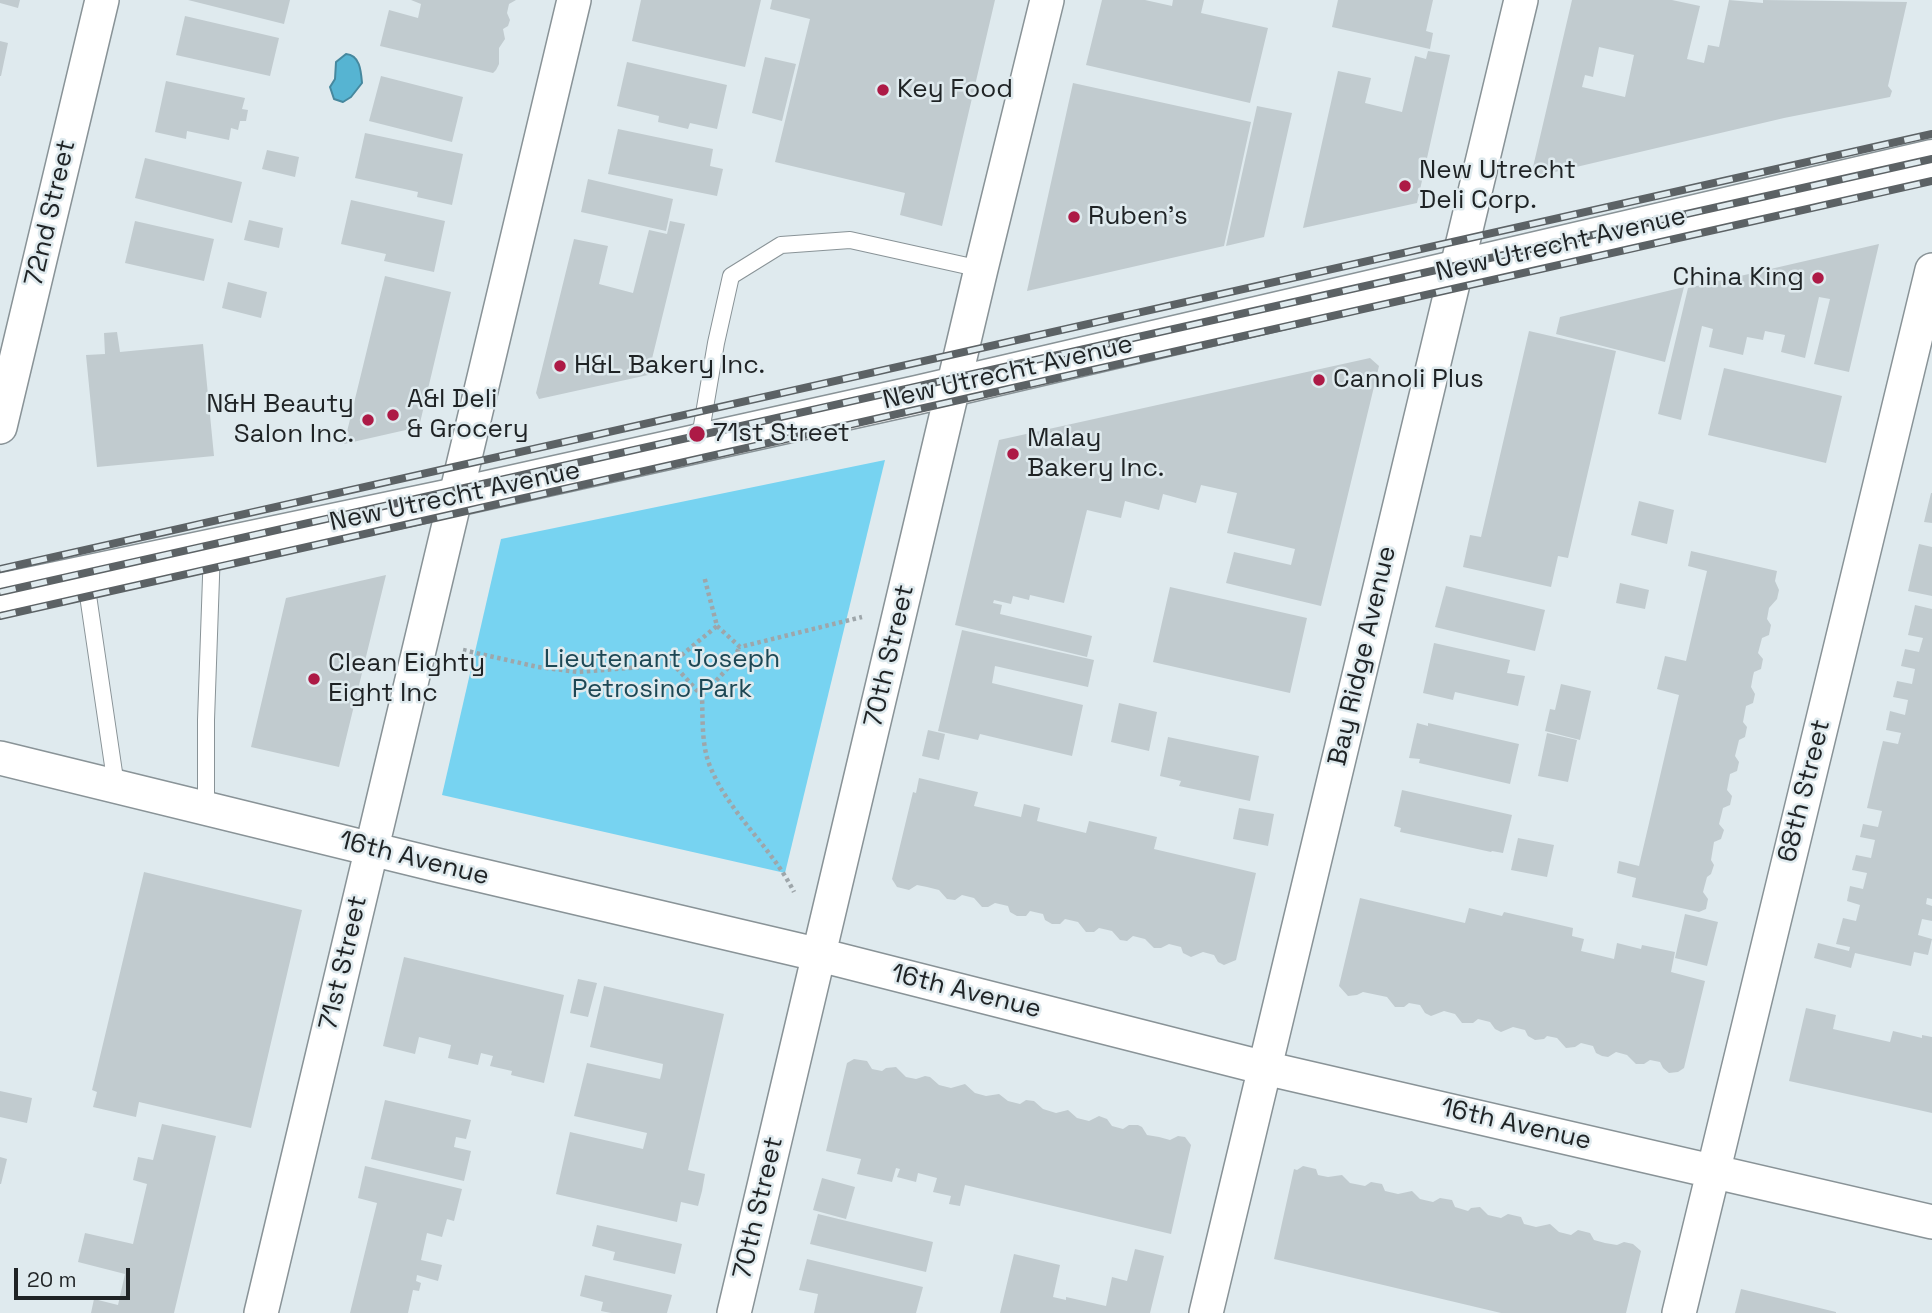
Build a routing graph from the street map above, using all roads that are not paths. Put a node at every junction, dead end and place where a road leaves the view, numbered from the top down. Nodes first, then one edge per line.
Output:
1 (102, 0) edge
2 (574, 0) edge
3 (1048, 0) edge
4 (1521, 0) edge
5 (1932, 159) edge
6 (981, 269) junction
7 (1455, 270) junction
8 (1932, 270) edge
9 (954, 386) junction
10 (0, 427) edge
11 (699, 443) junction
12 (456, 497) junction
13 (212, 549) junction
14 (85, 575) junction
15 (0, 593) edge
16 (0, 758) edge
17 (116, 786) junction
18 (206, 808) junction
19 (372, 848) junction
20 (820, 955) junction
21 (1265, 1068) junction
22 (1713, 1171) junction
23 (1932, 1222) edge
24 (261, 1313) edge
25 (734, 1313) edge
26 (1206, 1313) edge
27 (1679, 1313) edge

1 - 10 street, 72nd Street
2 - 12 street, 71st Street
3 - 6 street, 70th Street
4 - 7 street, Bay Ridge Avenue
5 - 7 street, New Utrecht Avenue
6 - 9 street, 70th Street
6 - 11 lane
7 - 9 street, New Utrecht Avenue
7 - 21 street, Bay Ridge Avenue
8 - 22 street, 68th Street
9 - 11 street, New Utrecht Avenue
9 - 20 street, 70th Street
11 - 12 street, New Utrecht Avenue
12 - 13 street, New Utrecht Avenue
12 - 19 street, 71st Street
13 - 14 street, New Utrecht Avenue
13 - 18 lane
14 - 15 street, New Utrecht Avenue
14 - 17 lane
16 - 17 street, 16th Avenue
17 - 18 street, 16th Avenue
18 - 19 street, 16th Avenue
19 - 20 street, 16th Avenue
19 - 24 street, 71st Street
20 - 21 street, 16th Avenue
20 - 25 street, 70th Street
21 - 22 street, 16th Avenue
21 - 26 street, Bay Ridge Avenue
22 - 23 street, 16th Avenue
22 - 27 street, 68th Street

